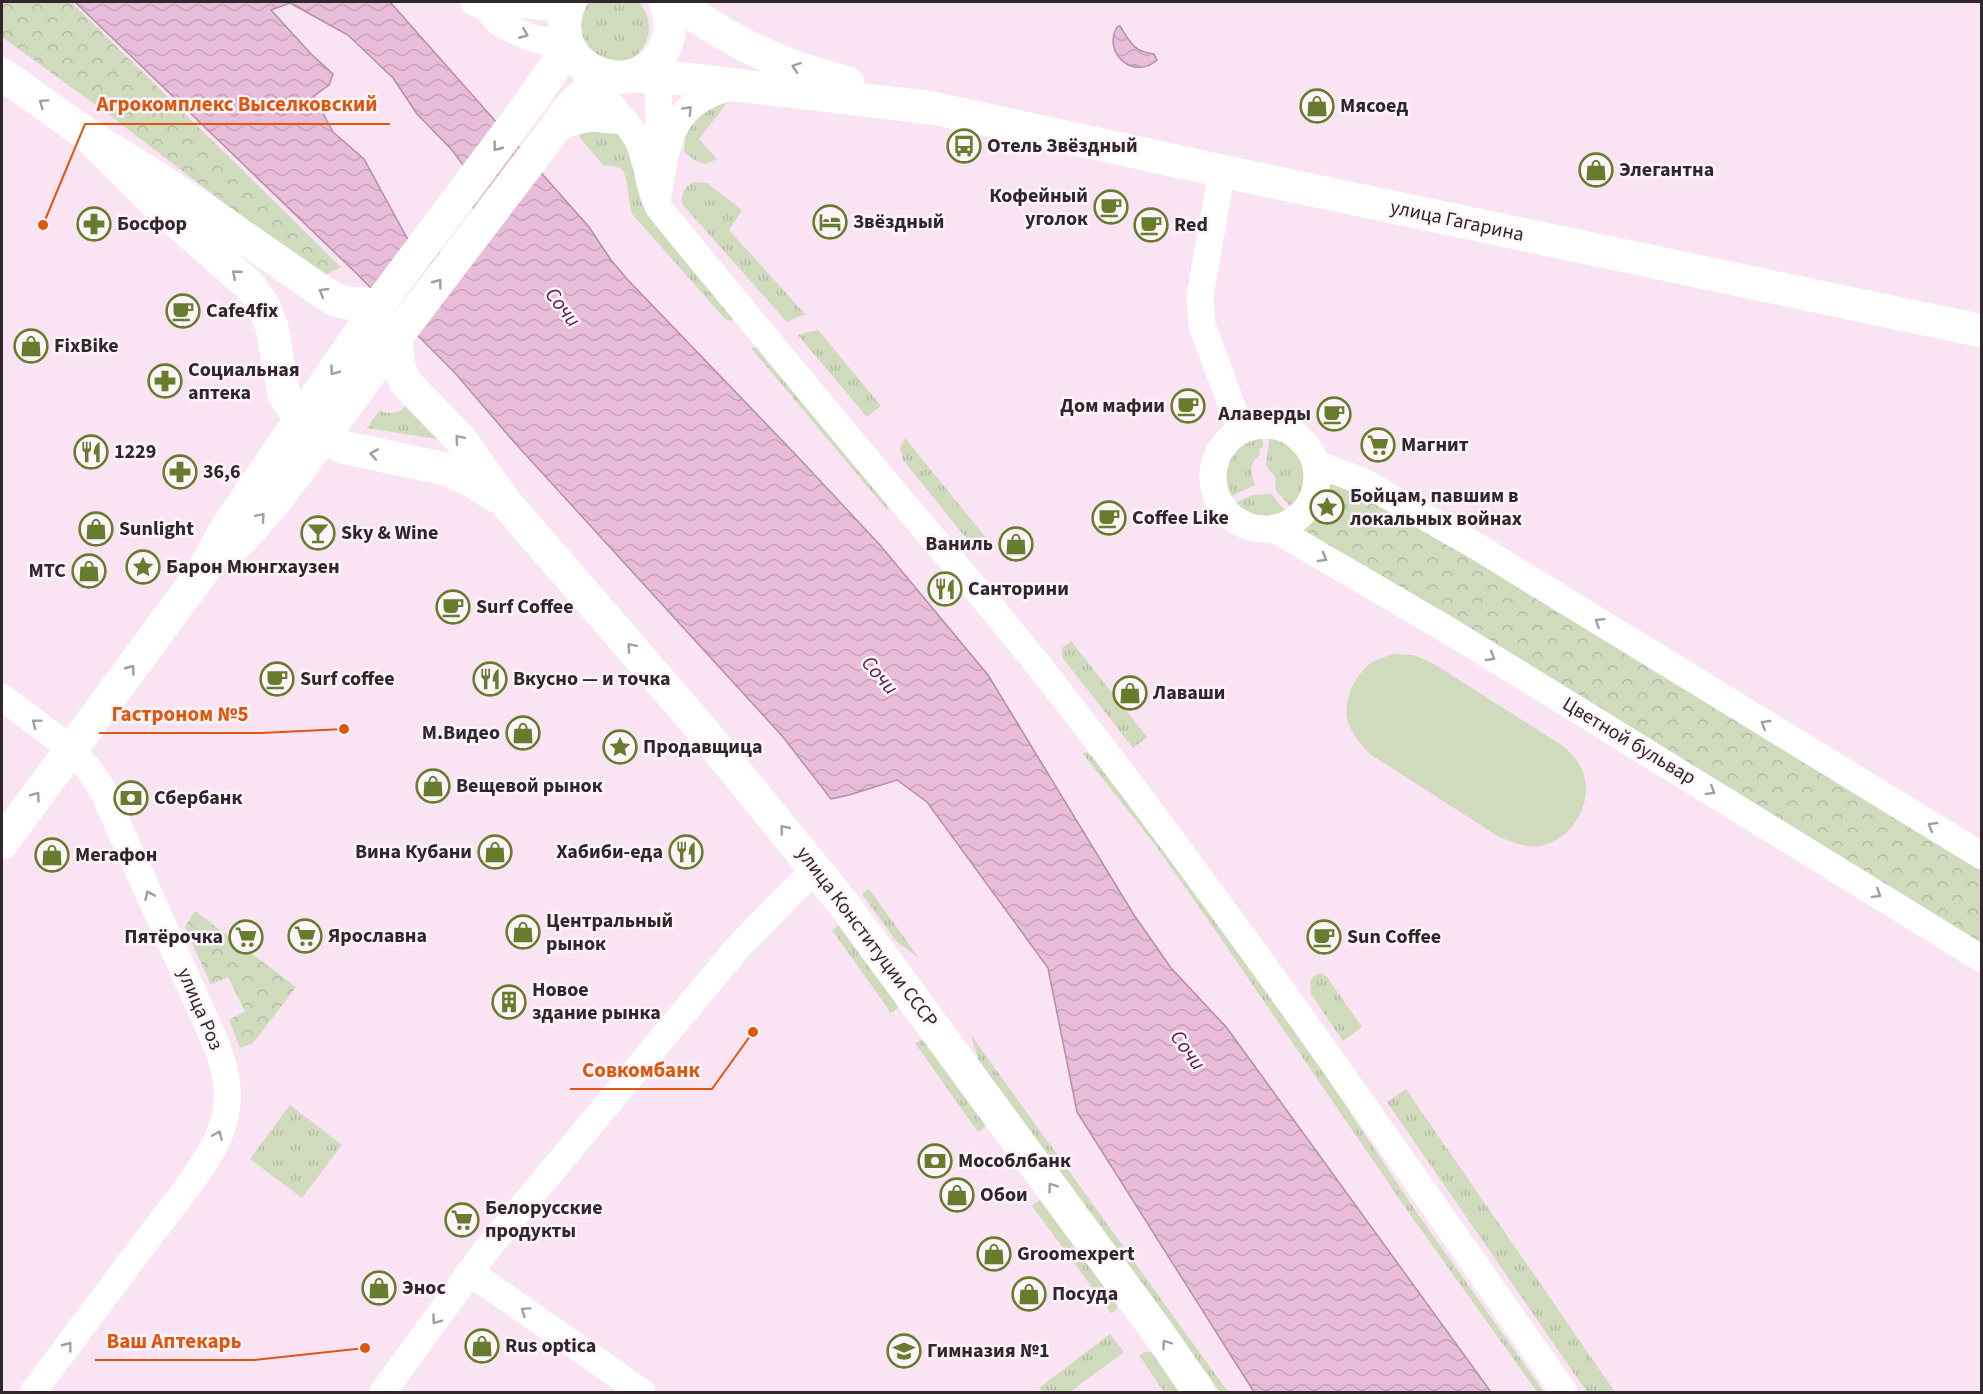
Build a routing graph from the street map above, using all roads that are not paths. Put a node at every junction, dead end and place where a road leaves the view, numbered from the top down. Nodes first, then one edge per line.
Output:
1 (665, 2) edge
2 (676, 2) edge
3 (565, 4) edge
4 (480, 5) edge
5 (615, 69) junction
6 (2, 74) edge
7 (735, 86) junction
8 (933, 108) junction
9 (624, 121) junction
10 (555, 129) junction
11 (85, 133) junction
12 (1222, 170) junction
13 (656, 202) junction
14 (379, 305) junction
15 (1982, 331) edge
16 (400, 333) junction
17 (313, 428) junction
18 (1241, 431) junction
19 (1316, 464) junction
20 (506, 503) junction
21 (1273, 528) junction
22 (2, 697) edge
23 (70, 749) junction
24 (2, 843) edge
25 (1982, 856) edge
26 (816, 868) junction
27 (1982, 959) edge
28 (469, 1272) junction
29 (33, 1392) edge
30 (383, 1392) edge
31 (642, 1392) edge
32 (1199, 1392) edge
33 (1564, 1392) edge

1 - 5 main road
8 -> 2 main road
3 - 4 street
3 - 5 main road
4 -> 5 street
5 - 7 main road
5 - 9 street
5 - 10 main road
5 - 13 street
5 -> 14 main road
11 -> 6 main road
7 - 8 main road
13 -> 7 street
8 - 12 main road, улица Гагарина
9 - 10 street
9 - 13 street
16 -> 10 main road
14 -> 11 main road
17 -> 11 main road
12 - 15 main road, улица Гагарина
12 - 18 street
13 - 33 street
14 -> 17 main road
16 - 17 main road
20 -> 16 main road
20 -> 17 main road
23 -> 17 main road
18 - 19 street
18 - 21 street
19 - 21 street
25 -> 19 street
26 -> 20 main road, улица Конституции СССР
21 -> 27 street, Цветной бульвар
23 -> 22 street, улица Роз
24 -> 23 main road
29 -> 23 street, улица Роз
26 - 28 street
32 -> 26 main road, улица Конституции СССР
28 -> 30 street
31 -> 28 street

